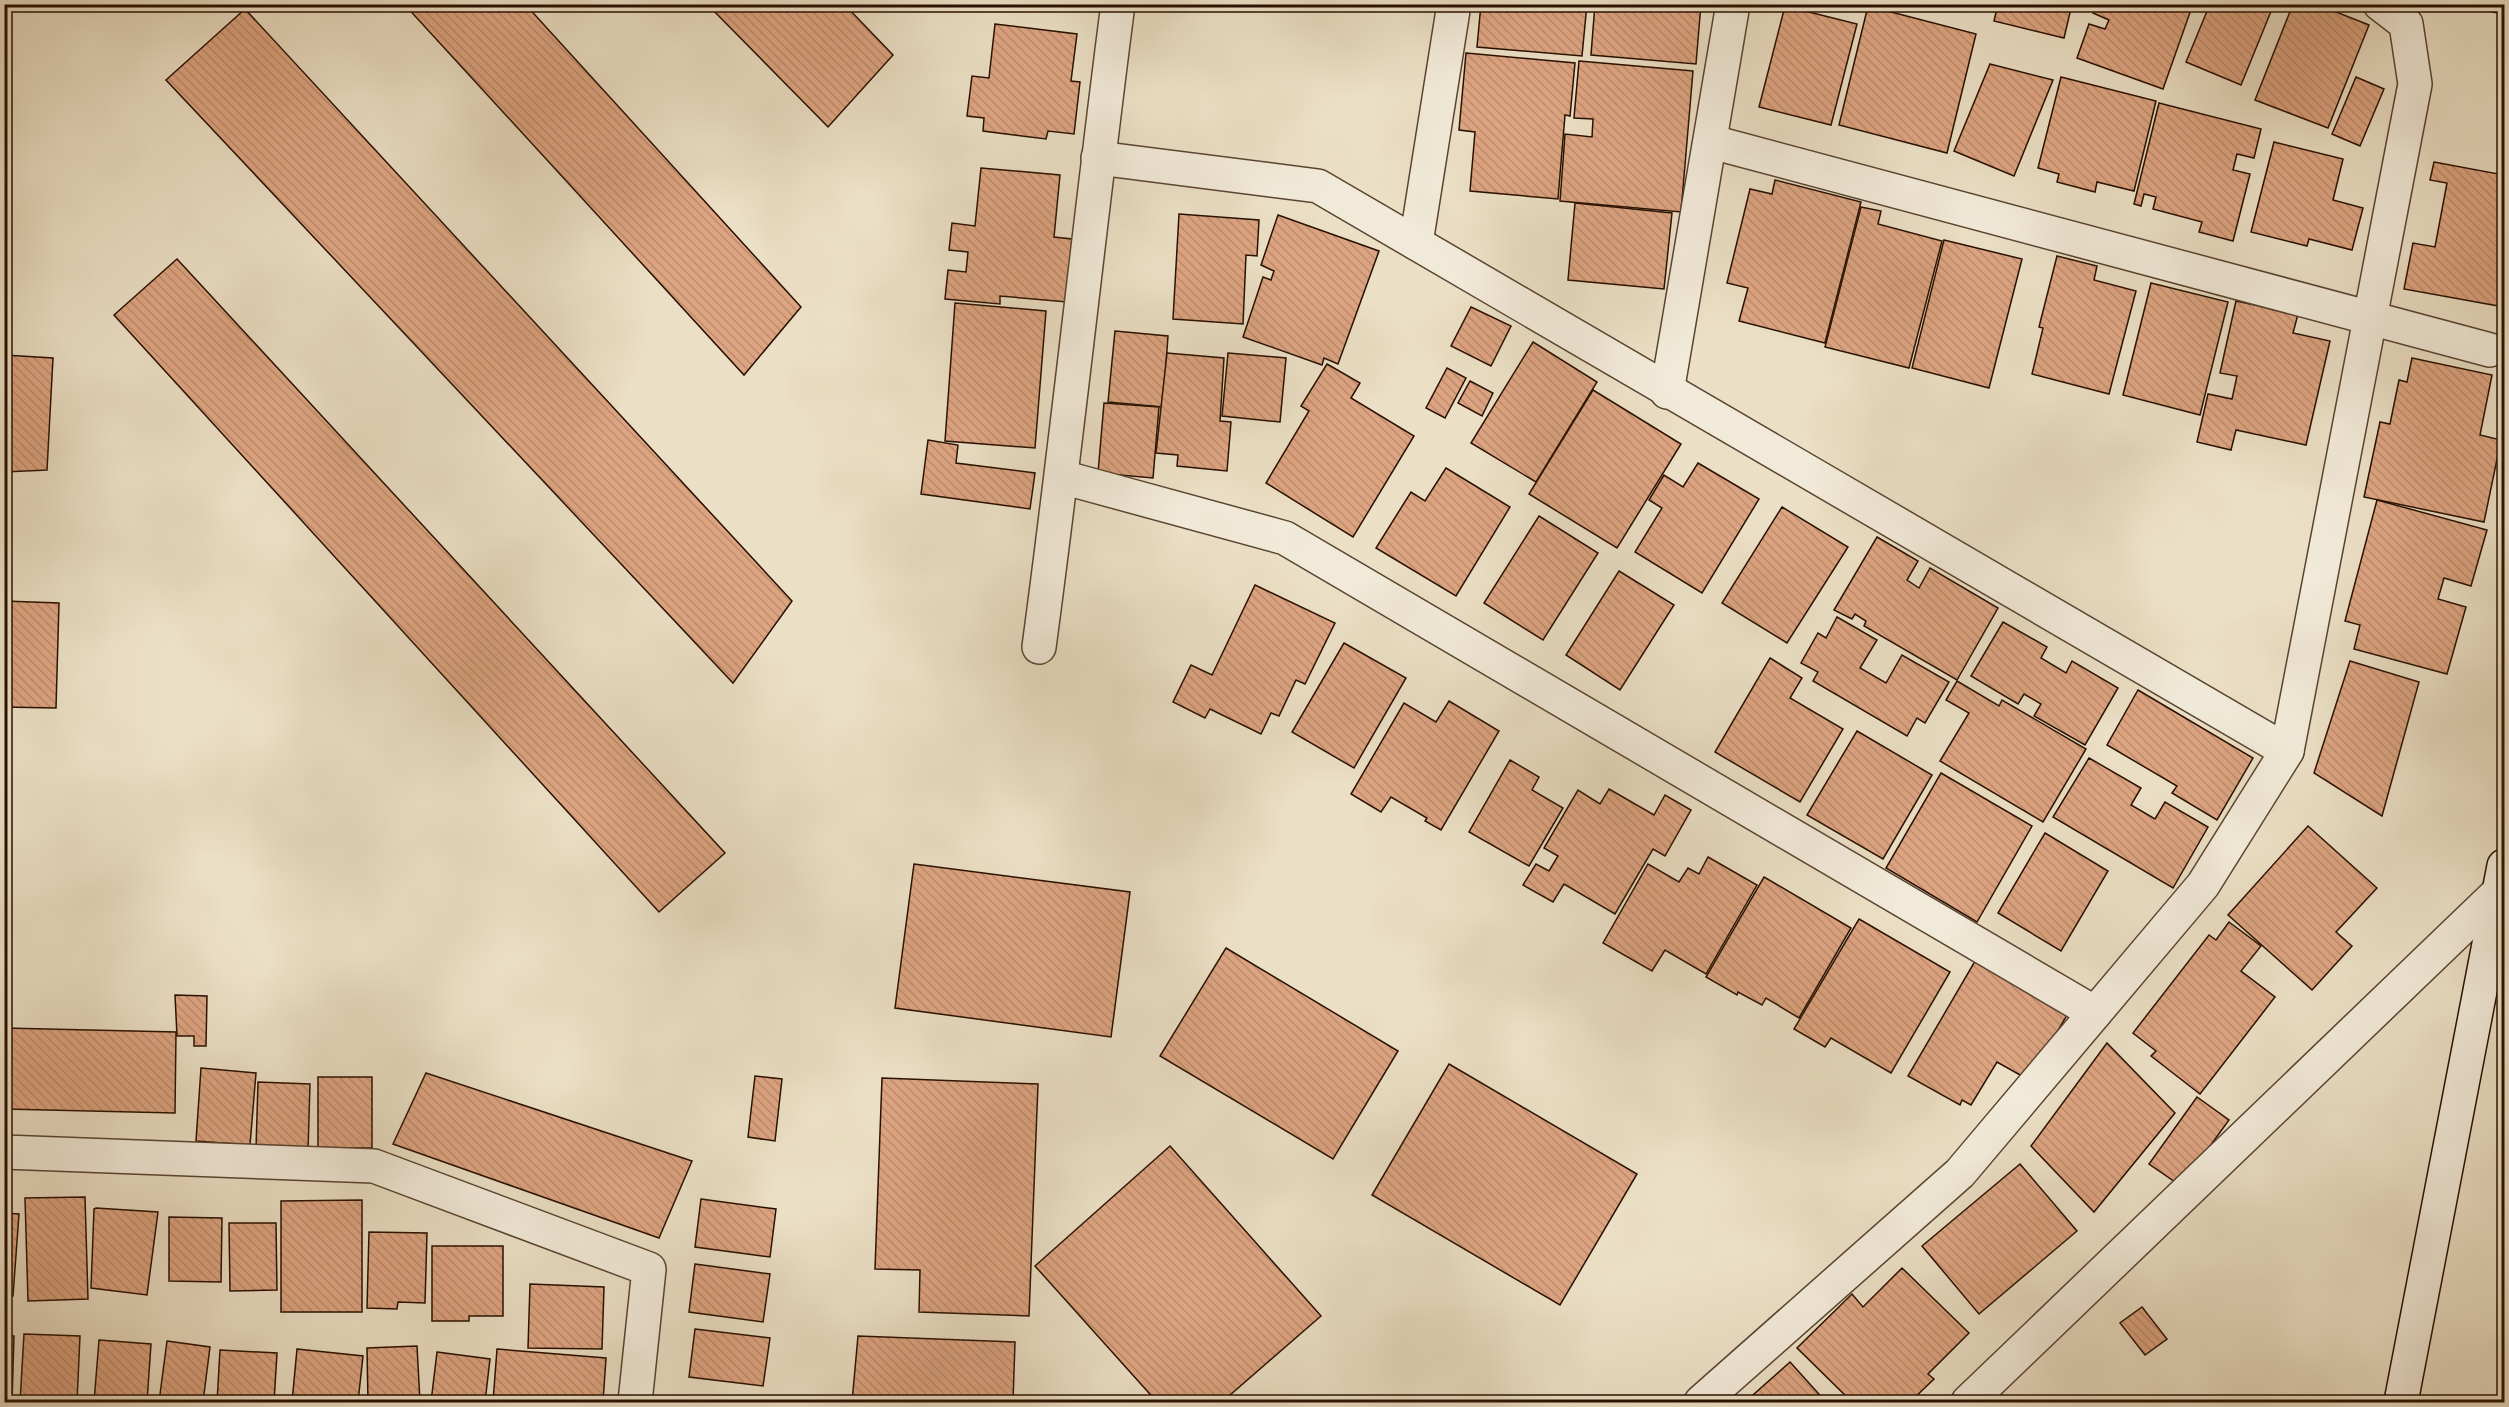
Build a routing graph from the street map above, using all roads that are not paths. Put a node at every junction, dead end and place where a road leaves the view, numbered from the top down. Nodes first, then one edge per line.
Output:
1 (1118, 4) edge
2 (1454, 4) edge
3 (1733, 4) edge
4 (2380, 4) edge
5 (1712, 142) junction
6 (1098, 158) junction
7 (1416, 243) junction
8 (2372, 317) junction
9 (2490, 350) dead end
10 (1667, 392) junction
11 (1062, 477) junction
12 (1039, 647) dead end
13 (2287, 751) junction
14 (2503, 878) edge
15 (2095, 1013) junction
16 (4, 1152) edge
17 (635, 1402) edge
18 (1701, 1402) edge
19 (1968, 1402) edge
20 (2401, 1402) edge

1 - 6 street
2 - 7 street
3 - 5 street
4 - 8 street
5 - 8 street
5 - 10 street
6 - 7 street
6 - 11 street
7 - 10 street
8 - 9 street
8 - 13 street
10 - 13 street
11 - 12 street
11 - 15 street
13 - 15 street
14 - 19 street
14 - 20 street
15 - 18 street
16 - 17 street

